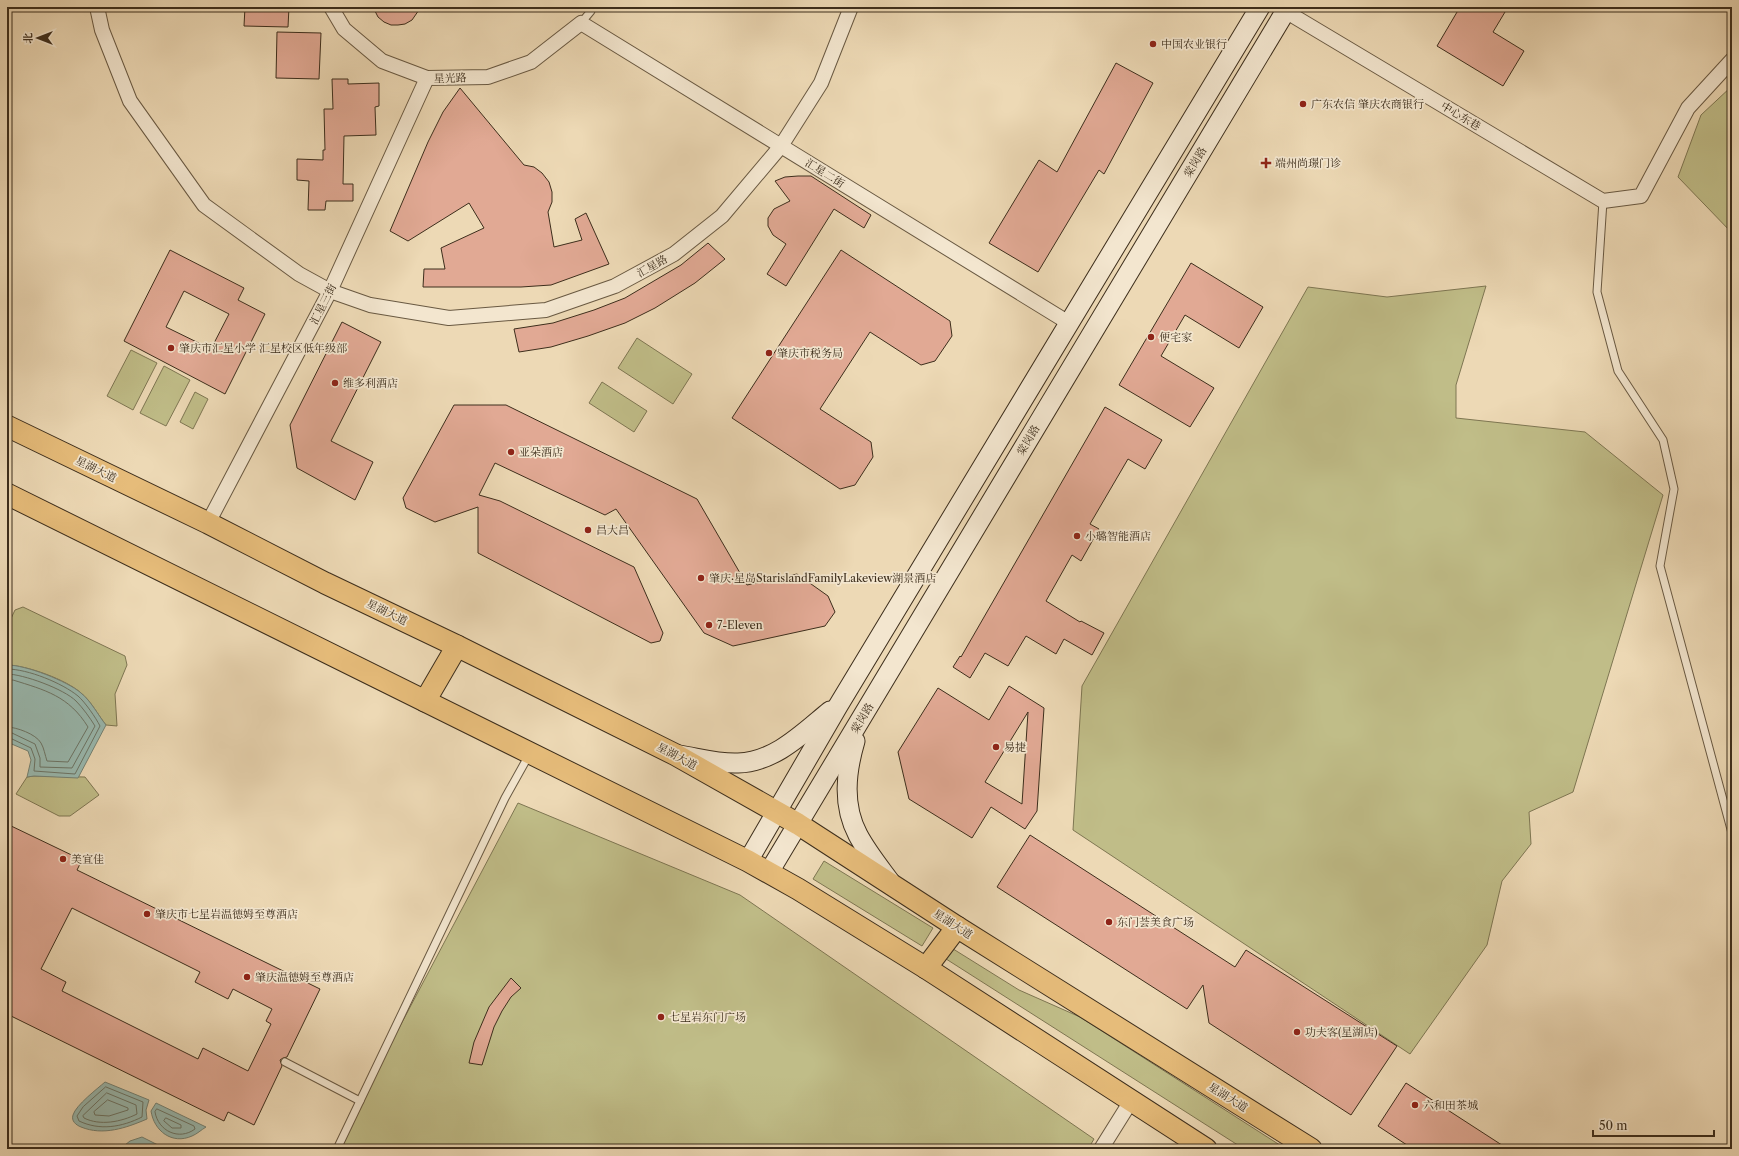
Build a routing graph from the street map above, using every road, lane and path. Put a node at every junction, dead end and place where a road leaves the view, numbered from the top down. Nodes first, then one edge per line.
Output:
1 (97, 7) edge
2 (331, 7) edge
3 (592, 7) edge
4 (851, 7) edge
5 (1260, 7) edge
6 (1286, 9) edge
7 (581, 22) junction
8 (1732, 60) edge
9 (427, 78) junction
10 (781, 146) junction
11 (1603, 201) junction
12 (330, 291) junction
13 (1069, 323) junction
14 (7, 426) edge
15 (986, 460) junction
16 (1008, 474) junction
17 (7, 494) edge
18 (208, 524) junction
19 (457, 646) junction
20 (425, 701) junction
21 (838, 706) junction
22 (861, 719) junction
23 (530, 753) junction
24 (676, 754) junction
25 (776, 812) junction
26 (798, 824) junction
27 (1732, 833) edge
28 (748, 860) junction
29 (769, 872) junction
30 (892, 885) junction
31 (957, 927) junction
32 (926, 968) junction
33 (285, 1062) dead end
34 (1131, 1101) junction
35 (360, 1102) junction
36 (337, 1149) edge
37 (1101, 1149) edge
38 (1206, 1149) edge
39 (1311, 1149) edge

1 - 12 street, 汇星路
2 - 9 street, 星光路
3 - 7 lane
4 - 10 street, 汇星路
5 - 13 main road
6 - 11 street, 中心东巷
6 - 16 main road, 棠岗路
7 - 9 street, 星光路
7 - 10 street, 汇星二街
8 - 11 street
9 - 12 street, 汇星三街
10 - 12 street, 汇星路
10 - 13 street, 汇星二街
11 - 27 lane
12 - 18 street, 汇星三街
13 - 15 main road
14 - 18 main road, 星湖大道
15 - 16 main road
15 - 21 main road
16 - 22 main road, 棠岗路
17 - 20 main road
18 - 19 main road, 星湖大道
19 - 20 main road
19 - 24 main road, 星湖大道
20 - 23 main road
21 - 24 main road
21 - 25 main road
22 - 26 main road, 棠岗路
22 - 30 main road
23 - 28 main road
23 - 35 lane
24 - 25 main road, 星湖大道
25 - 26 main road, 星湖大道
25 - 28 main road
26 - 29 main road, 棠岗路
26 - 30 main road, 星湖大道
28 - 29 main road
29 - 32 main road
30 - 31 main road, 星湖大道
31 - 32 main road
31 - 39 main road, 星湖大道
32 - 34 main road
33 - 35 lane
34 - 37 street
34 - 38 main road
35 - 36 lane

